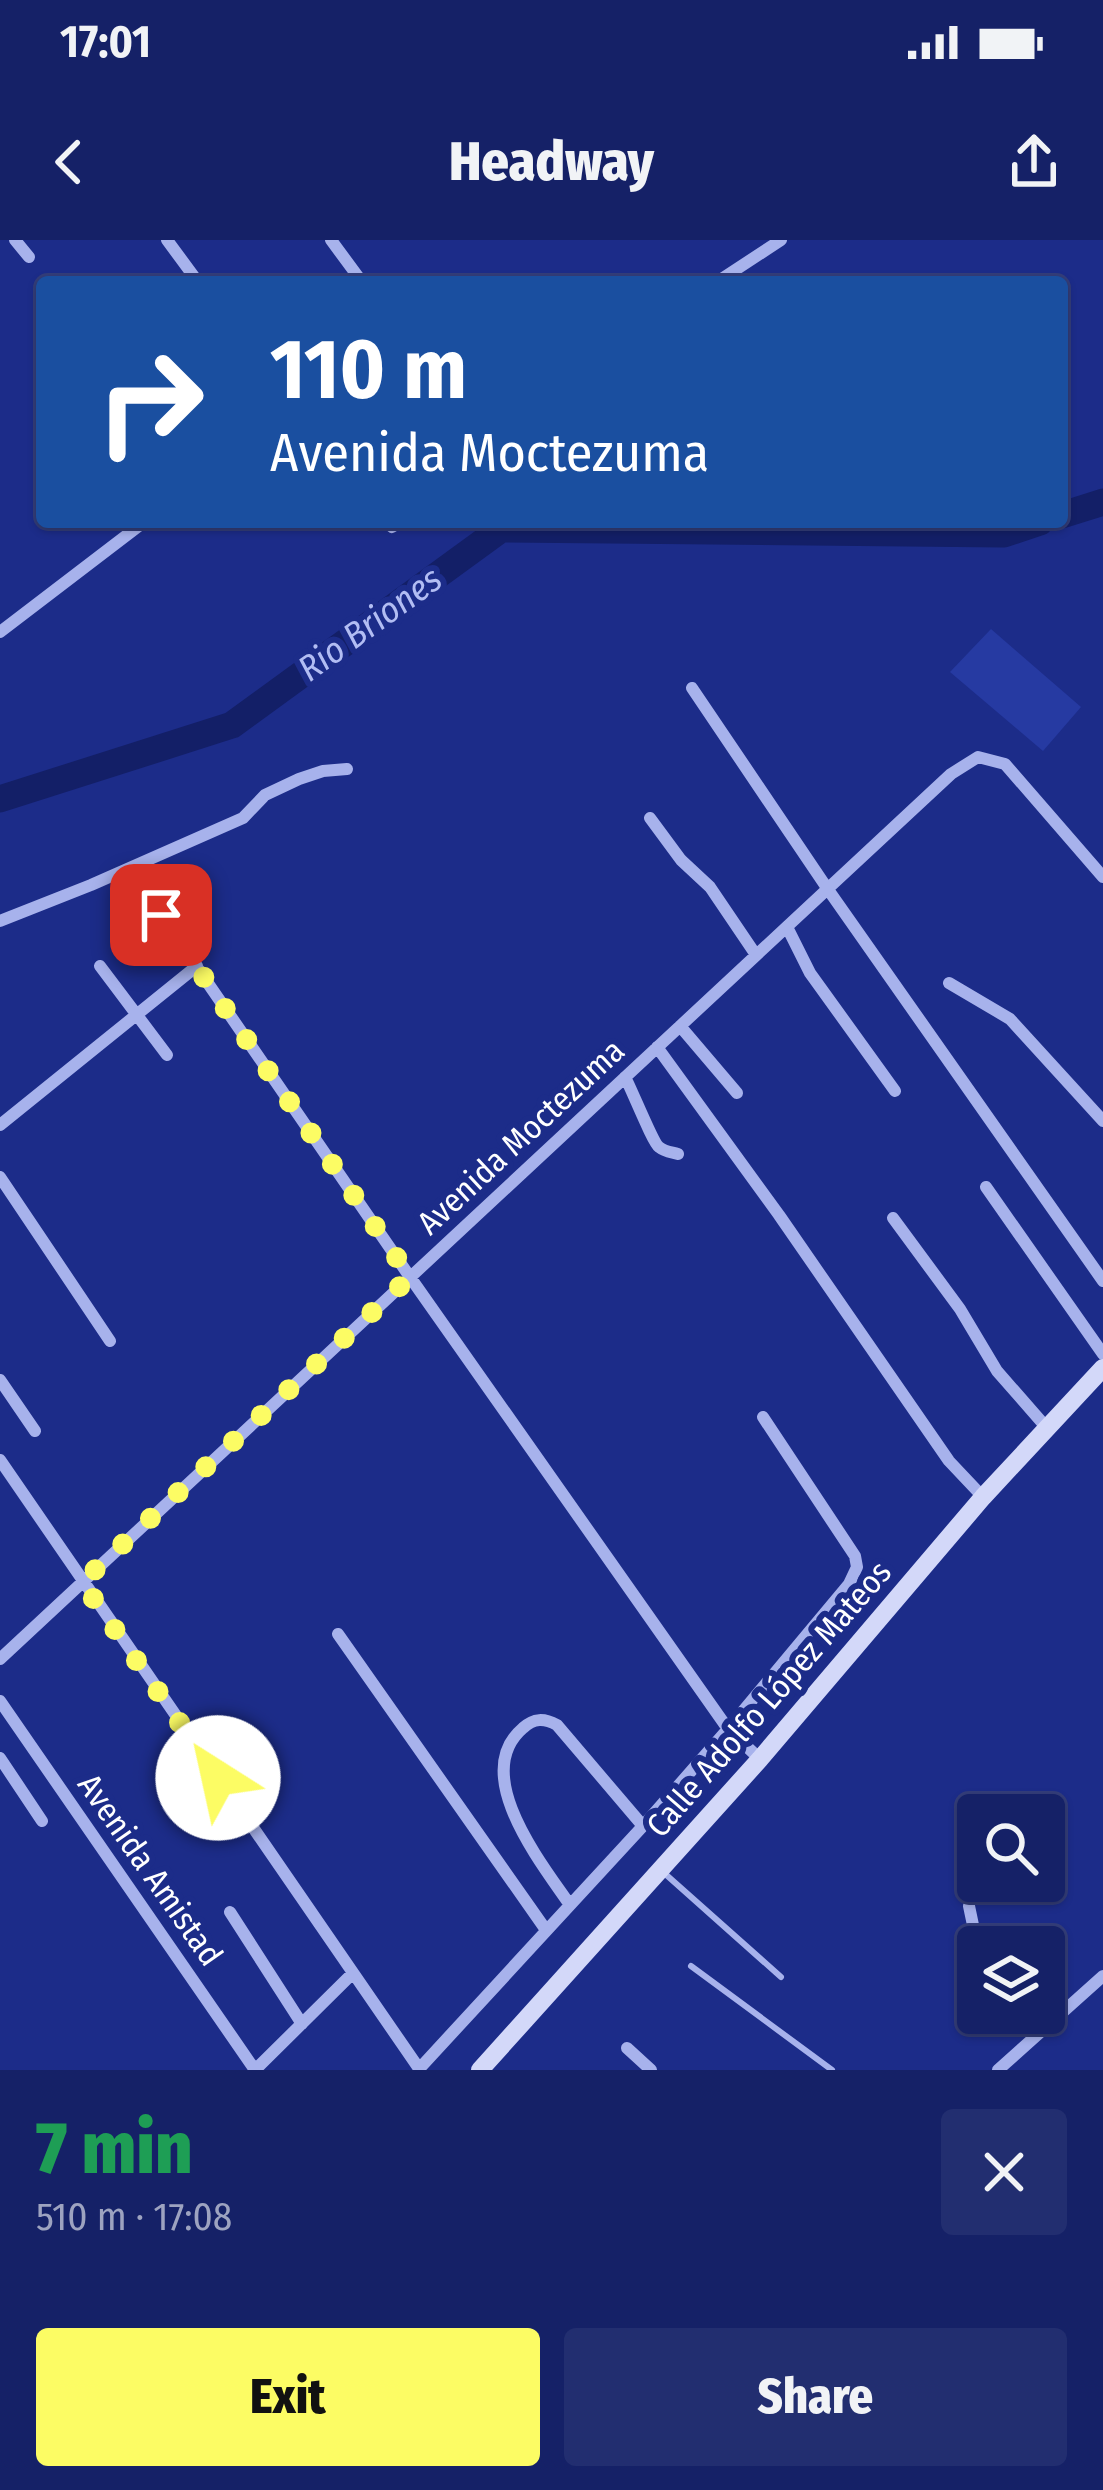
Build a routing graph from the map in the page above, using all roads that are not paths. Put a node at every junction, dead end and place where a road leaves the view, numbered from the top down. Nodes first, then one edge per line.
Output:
1 (15, 240) edge
2 (167, 240) edge
3 (332, 240) edge
4 (781, 240) edge
5 (29, 257) dead end
6 (194, 276) edge
7 (358, 276) edge
8 (726, 276) edge
9 (136, 528) edge
10 (0, 632) edge
11 (692, 688) dead end
12 (347, 769) dead end
13 (650, 818) dead end
14 (1103, 877) edge
15 (827, 889) junction
16 (161, 915) dead end
17 (0, 921) edge
18 (787, 927) junction
19 (756, 955) junction
20 (100, 966) dead end
21 (197, 966) junction
22 (949, 983) dead end
23 (137, 1014) junction
24 (680, 1026) junction
25 (657, 1047) junction
26 (167, 1055) dead end
27 (625, 1077) junction
28 (895, 1091) dead end
29 (736, 1094) dead end
30 (1103, 1121) edge
31 (0, 1125) edge
32 (678, 1154) dead end
33 (0, 1177) edge
34 (986, 1187) dead end
35 (893, 1218) dead end
36 (410, 1277) junction
37 (1103, 1281) edge
38 (110, 1341) dead end
39 (1103, 1354) edge
40 (1103, 1369) edge
41 (0, 1380) edge
42 (763, 1417) dead end
43 (1046, 1427) junction
44 (35, 1431) dead end
45 (0, 1460) edge
46 (983, 1497) junction
47 (82, 1582) junction
48 (338, 1634) dead end
49 (0, 1660) edge
50 (0, 1701) edge
51 (728, 1729) junction
52 (0, 1758) edge
53 (760, 1759) junction
54 (43, 1821) dead end
55 (643, 1826) junction
56 (661, 1870) junction
57 (570, 1905) junction
58 (969, 1906) dead end
59 (230, 1912) dead end
60 (973, 1926) edge
61 (546, 1930) junction
62 (691, 1966) dead end
63 (353, 1973) junction
64 (1103, 1976) edge
65 (781, 1977) dead end
66 (1065, 2009) edge
67 (302, 2024) junction
68 (1037, 2034) edge
69 (627, 2048) dead end
70 (420, 2069) edge
71 (255, 2070) edge
72 (480, 2070) edge
73 (651, 2070) edge
74 (832, 2070) edge
75 (998, 2070) edge

1 - 5 street
2 - 6 street
3 - 7 street
4 - 8 street
9 - 10 street
11 - 15 street
12 - 17 street
13 - 19 street
14 - 15 street, Avenida Moctezuma
15 - 18 street, Avenida Moctezuma
15 - 37 street
16 - 21 street
18 - 19 street, Avenida Moctezuma
18 - 28 street
19 - 24 street, Avenida Moctezuma
20 - 23 street
21 - 23 street
21 - 36 street
22 - 30 street
23 - 26 street
23 - 31 street
24 - 25 street, Avenida Moctezuma
24 - 29 street
25 - 27 street, Avenida Moctezuma
25 - 46 street
27 - 32 street
27 - 36 street, Avenida Moctezuma
33 - 38 street
34 - 39 street
35 - 43 street
36 - 47 street, Avenida Moctezuma
36 - 51 street
40 - 43 main road, Calle Adolfo López Mateos
41 - 44 street
42 - 51 street
43 - 46 main road, Calle Adolfo López Mateos
45 - 47 street
46 - 53 main road, Calle Adolfo López Mateos
47 - 49 street, Avenida Moctezuma
47 - 63 street
48 - 61 street
50 - 71 street, Avenida Amistad
51 - 53 street
51 - 55 street
52 - 54 street
53 - 56 main road, Calle Adolfo López Mateos
55 - 57 street
55 - 57 street
56 - 65 lane
56 - 72 main road, Calle Adolfo López Mateos
57 - 61 street
58 - 60 street
59 - 67 street
61 - 70 street
62 - 74 lane
63 - 67 street
63 - 70 street
64 - 66 street
67 - 71 street
68 - 75 street
69 - 73 street

